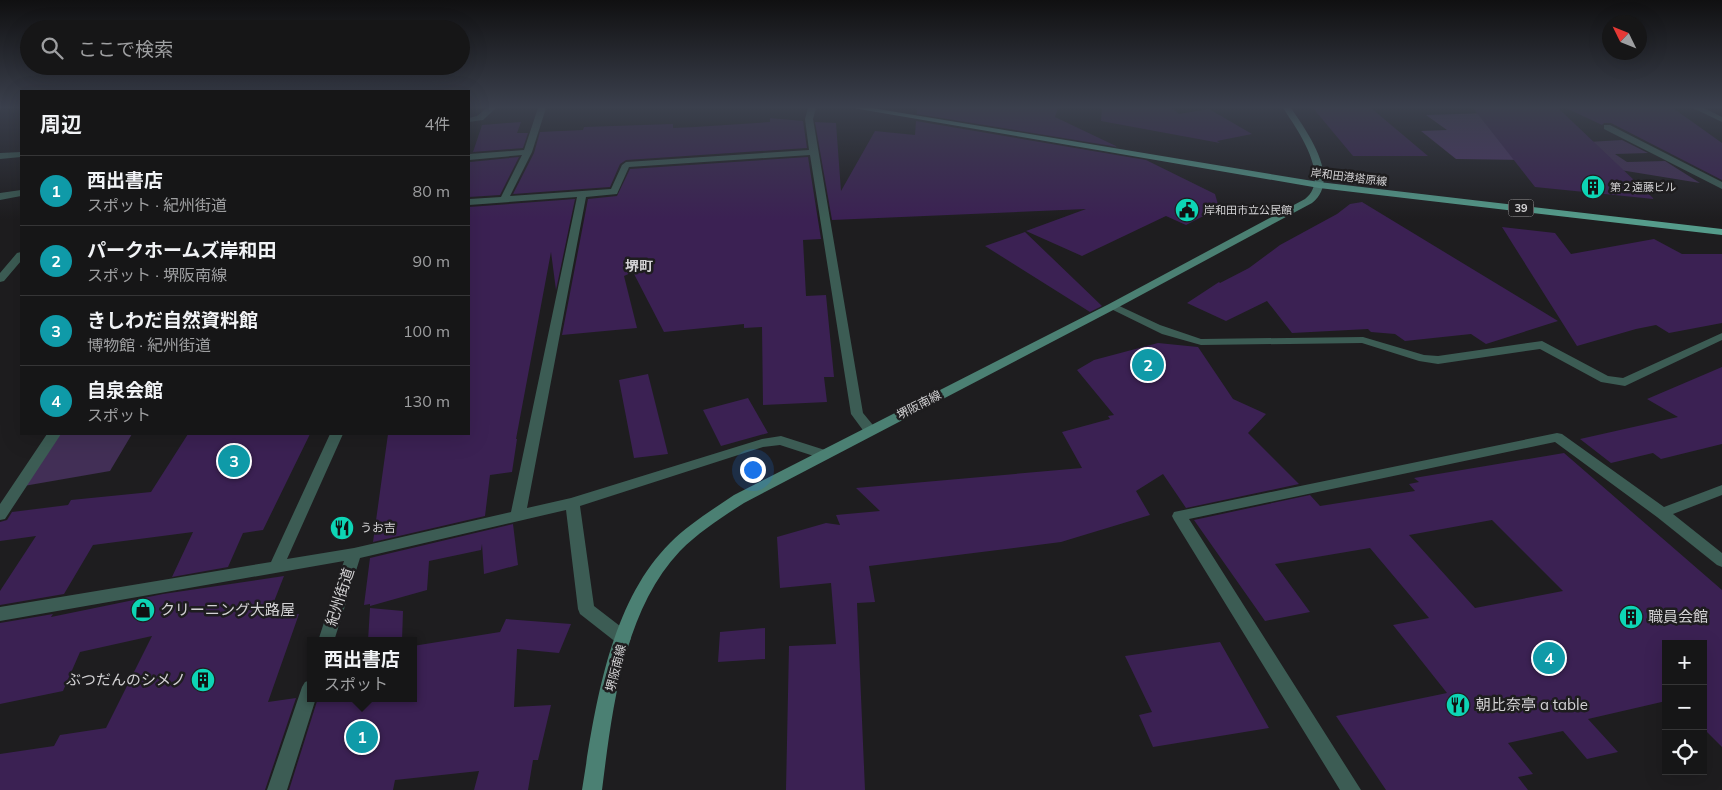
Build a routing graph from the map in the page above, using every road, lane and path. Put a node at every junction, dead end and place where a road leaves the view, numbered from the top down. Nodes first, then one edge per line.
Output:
1 (530, 145) edge
2 (813, 145) edge
3 (1079, 145) edge
4 (1308, 145) edge
5 (1640, 145) edge
6 (528, 152) junction
7 (814, 152) junction
8 (20, 155) edge
9 (0, 156) edge
10 (470, 157) edge
11 (1320, 185) junction
12 (1721, 186) edge
13 (20, 193) edge
14 (582, 194) junction
15 (0, 197) edge
16 (505, 198) junction
17 (470, 202) edge
18 (1722, 232) edge
19 (20, 256) edge
20 (0, 278) edge
21 (1113, 306) junction
22 (1722, 336) edge
23 (870, 430) junction
24 (53, 435) edge
25 (336, 435) edge
26 (823, 454) junction
27 (1722, 490) edge
28 (572, 503) junction
29 (1662, 513) junction
30 (0, 515) edge
31 (518, 515) junction
32 (354, 554) junction
33 (1722, 561) edge
34 (276, 567) junction
35 (0, 614) edge
36 (327, 637) edge
37 (623, 638) junction
38 (307, 699) edge
39 (277, 790) edge
40 (592, 790) edge
41 (1351, 790) edge

1 - 6 street
2 - 7 street
3 - 11 main road, 岸和田港塔原線 / 39
4 - 11 main road
5 - 12 street
6 - 10 street
6 - 16 street
7 - 14 street
7 - 23 street
8 - 9 street
11 - 18 main road, 岸和田港塔原線 / 39
11 - 21 main road, 堺阪南線
13 - 15 street
14 - 16 street
14 - 31 street
16 - 17 street
19 - 20 street
21 - 22 street
21 - 23 main road, 堺阪南線
23 - 26 main road, 堺阪南線
24 - 30 street
25 - 34 street
26 - 28 street
26 - 37 main road, 堺阪南線
27 - 29 street
28 - 31 street
28 - 37 street
29 - 33 street
29 - 41 street
31 - 32 street
32 - 34 street
32 - 36 street, 紀州街道
34 - 35 street
37 - 40 main road, 堺阪南線
38 - 39 street

